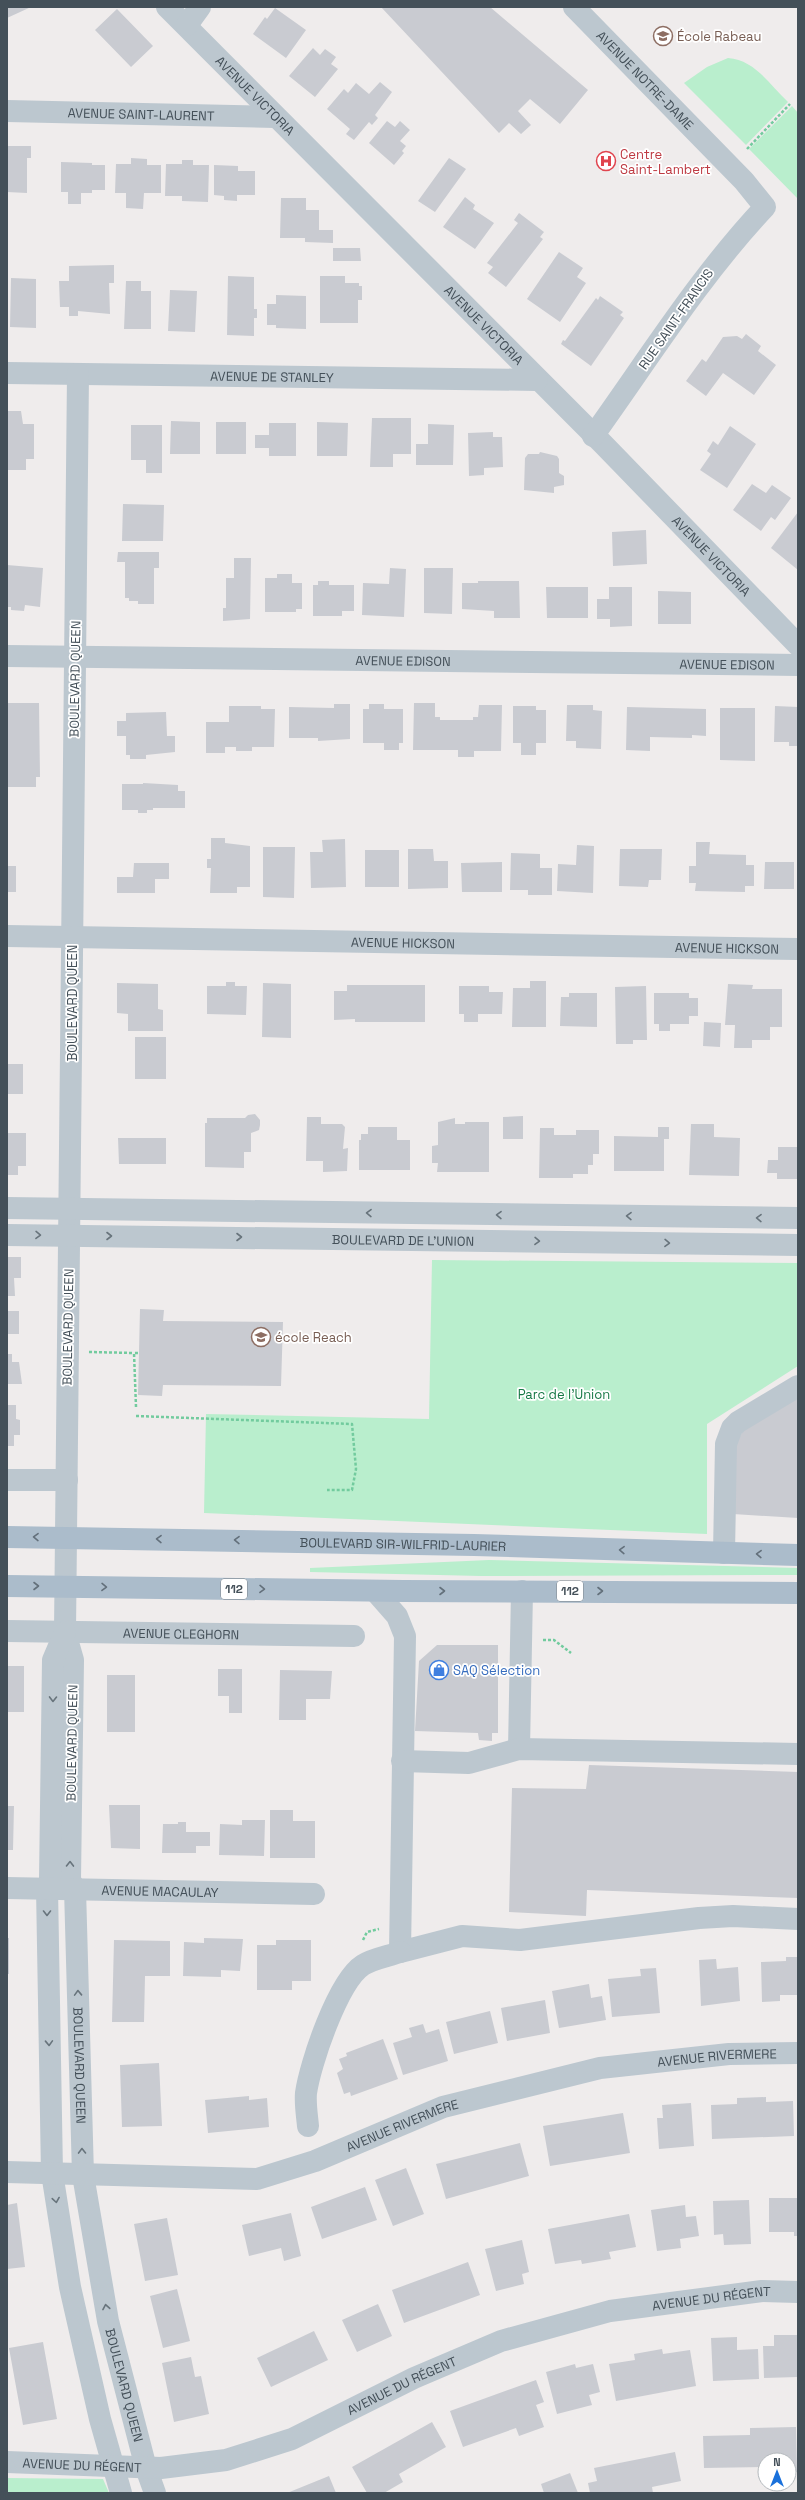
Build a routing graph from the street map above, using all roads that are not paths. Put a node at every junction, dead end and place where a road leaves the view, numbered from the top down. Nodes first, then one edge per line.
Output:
1 (167, 7) edge
2 (200, 7) edge
3 (574, 7) edge
4 (186, 26) junction
5 (7, 112) edge
6 (276, 118) junction
7 (765, 206) joint
8 (7, 373) edge
9 (78, 374) junction
10 (537, 380) junction
11 (593, 436) junction
12 (798, 645) edge
13 (7, 656) edge
14 (75, 657) junction
15 (798, 665) edge
16 (7, 936) edge
17 (72, 937) junction
18 (798, 949) edge
19 (7, 1208) edge
20 (70, 1210) junction
21 (798, 1218) edge
22 (7, 1235) edge
23 (70, 1236) junction
24 (798, 1245) edge
25 (798, 1386) edge
26 (7, 1480) edge
27 (67, 1480) junction
28 (7, 1536) edge
29 (66, 1538) junction
30 (724, 1553) junction
31 (798, 1555) edge
32 (7, 1586) edge
33 (65, 1586) junction
34 (375, 1591) junction
35 (522, 1591) junction
36 (798, 1592) edge
37 (7, 1631) edge
38 (65, 1632) junction
39 (354, 1636) dead end
40 (518, 1749) junction
41 (798, 1754) edge
42 (402, 1762) junction
43 (7, 1888) edge
44 (47, 1888) junction
45 (76, 1889) junction
46 (314, 1894) dead end
47 (798, 1919) edge
48 (400, 1952) junction
49 (798, 2052) edge
50 (308, 2126) dead end
51 (7, 2172) edge
52 (52, 2173) junction
53 (83, 2175) junction
54 (798, 2292) edge
55 (7, 2462) edge
56 (112, 2466) junction
57 (146, 2468) junction
58 (122, 2493) edge
59 (155, 2493) edge

1 - 4 street, AVENUE VICTORIA
2 - 4 street
3 - 7 street, AVENUE NOTRE-DAME
4 - 6 street, AVENUE VICTORIA
5 - 6 street, AVENUE SAINT-LAURENT
6 - 10 street, AVENUE VICTORIA
7 - 11 street, RUE SAINT-FRANCIS
8 - 9 street, AVENUE DE STANLEY
9 - 10 street, AVENUE DE STANLEY
9 - 14 street, BOULEVARD QUEEN
10 - 11 street, AVENUE VICTORIA
11 - 12 street, AVENUE VICTORIA
13 - 14 street, AVENUE EDISON
14 - 15 street, AVENUE EDISON
14 - 17 street, BOULEVARD QUEEN
16 - 17 street, AVENUE HICKSON
17 - 18 street, AVENUE HICKSON
17 - 20 street, BOULEVARD QUEEN
19 - 20 street, BOULEVARD DE L'UNION
21 -> 20 street, BOULEVARD DE L'UNION
20 - 23 street, BOULEVARD QUEEN
22 -> 23 street, BOULEVARD DE L'UNION
23 -> 24 street, BOULEVARD DE L'UNION
23 - 27 street, BOULEVARD QUEEN
25 - 30 street
26 - 27 street
27 - 29 street, BOULEVARD QUEEN
29 -> 28 main road, BOULEVARD SIR-WILFRID-LAURIER
30 -> 29 main road, BOULEVARD SIR-WILFRID-LAURIER
29 - 33 street, BOULEVARD QUEEN
31 -> 30 main road, BOULEVARD SIR-WILFRID-LAURIER
32 -> 33 main road, 112
33 -> 34 main road, 112
33 - 38 street, BOULEVARD QUEEN
34 -> 35 main road, 112
34 - 42 street
35 -> 36 main road, 112
35 - 40 street
37 - 38 street, AVENUE CLEGHORN
38 - 39 street, AVENUE CLEGHORN
38 -> 44 street, BOULEVARD QUEEN
45 -> 38 street, BOULEVARD QUEEN
40 - 41 street
40 - 42 street
42 - 48 street
43 - 44 street, AVENUE MACAULAY
44 - 45 street, AVENUE MACAULAY
44 -> 52 street, BOULEVARD QUEEN
45 - 46 street, AVENUE MACAULAY
53 -> 45 street, BOULEVARD QUEEN
47 - 48 street
48 - 50 street
49 - 53 street, AVENUE RIVERMERE
51 - 52 street, AVENUE RIVERMERE
52 - 53 street, AVENUE RIVERMERE
52 -> 56 street, BOULEVARD QUEEN
57 -> 53 street, BOULEVARD QUEEN
54 - 57 street, AVENUE DU RÉGENT
55 - 56 street, AVENUE DU RÉGENT
56 - 57 street, AVENUE DU RÉGENT
56 - 58 street, BOULEVARD QUEEN
57 - 59 street, BOULEVARD QUEEN

